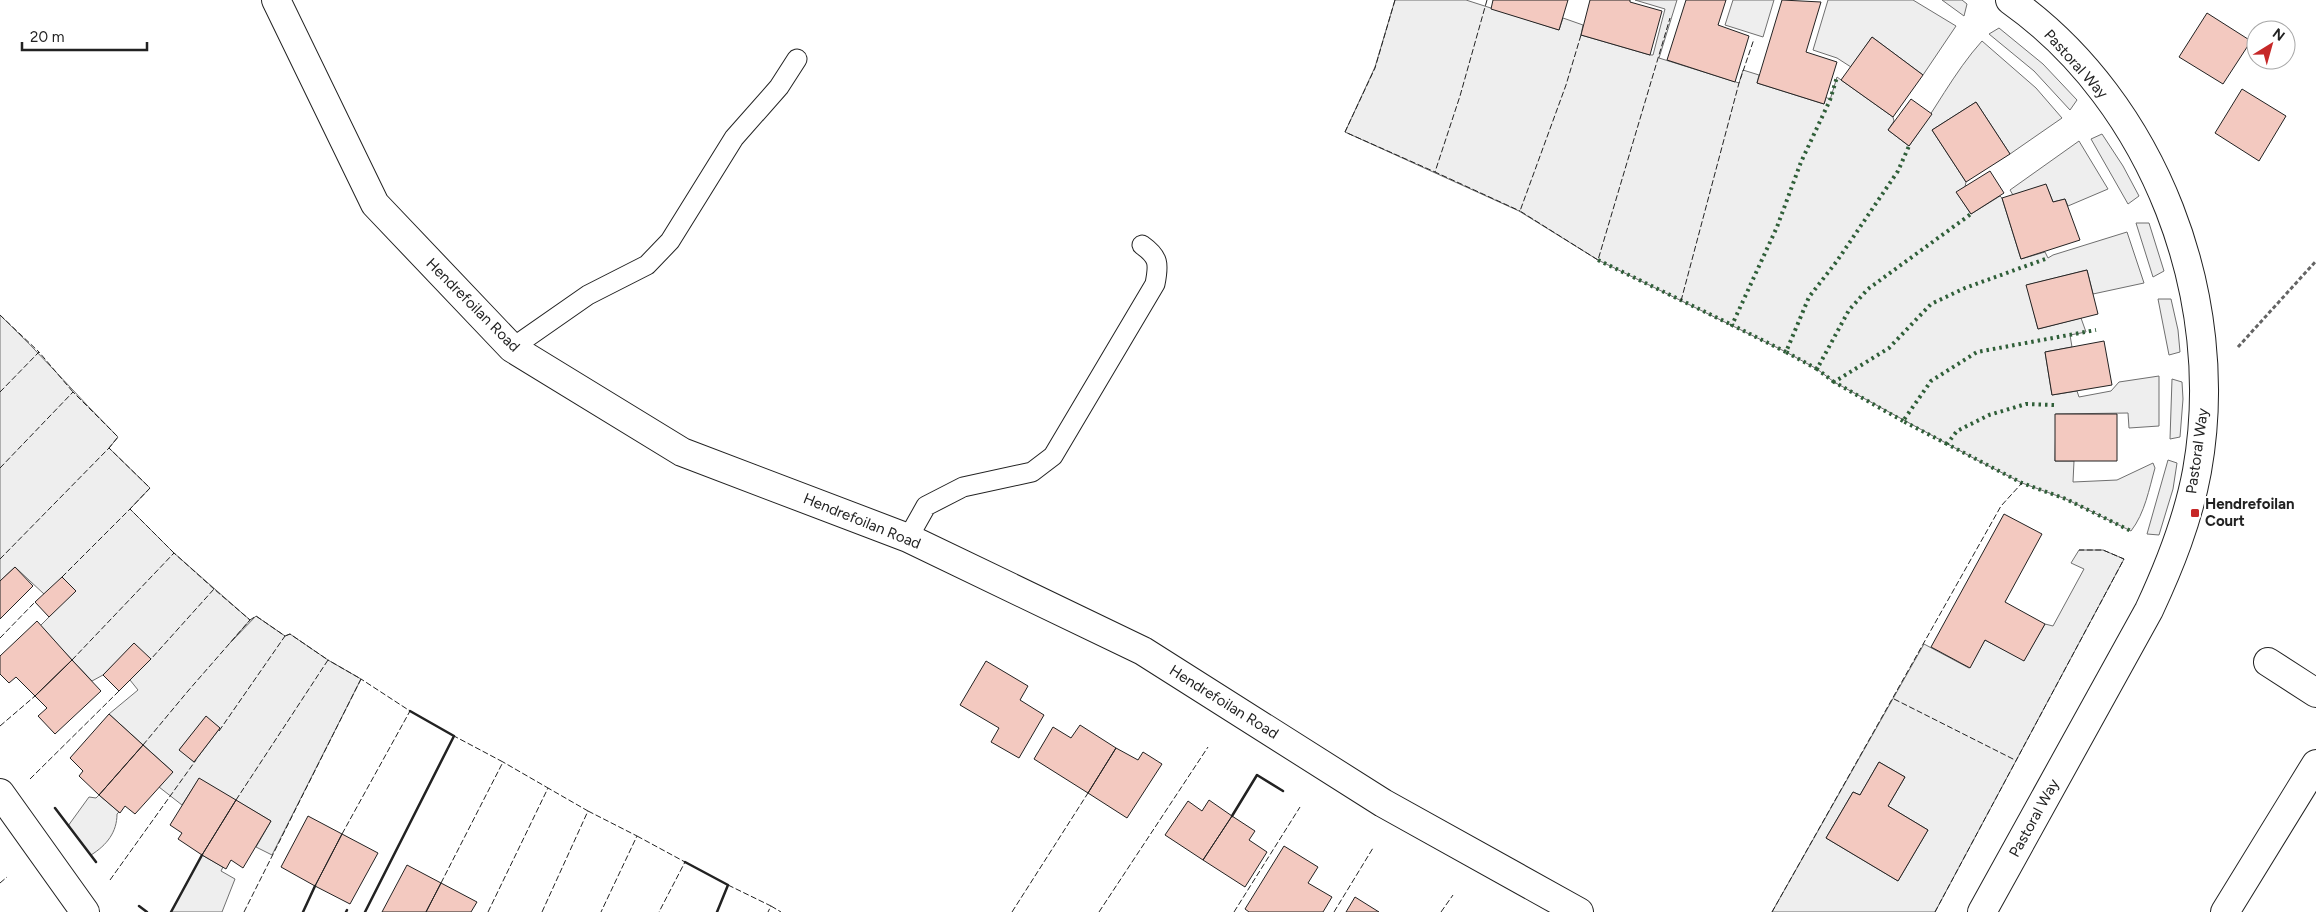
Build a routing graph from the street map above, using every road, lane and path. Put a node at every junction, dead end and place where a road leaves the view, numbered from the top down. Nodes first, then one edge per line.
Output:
1 (276, 0) edge
2 (2010, 0) edge
3 (797, 59) dead end
4 (1142, 244) dead end
5 (2316, 261) edge
6 (512, 348) junction
7 (2204, 369) junction
8 (908, 538) junction
9 (2268, 662) dead end
10 (2316, 693) edge
11 (2316, 764) edge
12 (0, 793) edge
13 (85, 912) edge
14 (1579, 912) edge
15 (1982, 912) edge
16 (2225, 912) edge

1 - 6 street, Hendrefoilan Road
2 - 7 street, Pastoral Way
3 - 6 lane
4 - 8 lane
5 - 7 path
6 - 8 street, Hendrefoilan Road
7 - 15 street, Pastoral Way
8 - 14 street, Hendrefoilan Road
9 - 10 street
11 - 16 street
12 - 13 street

